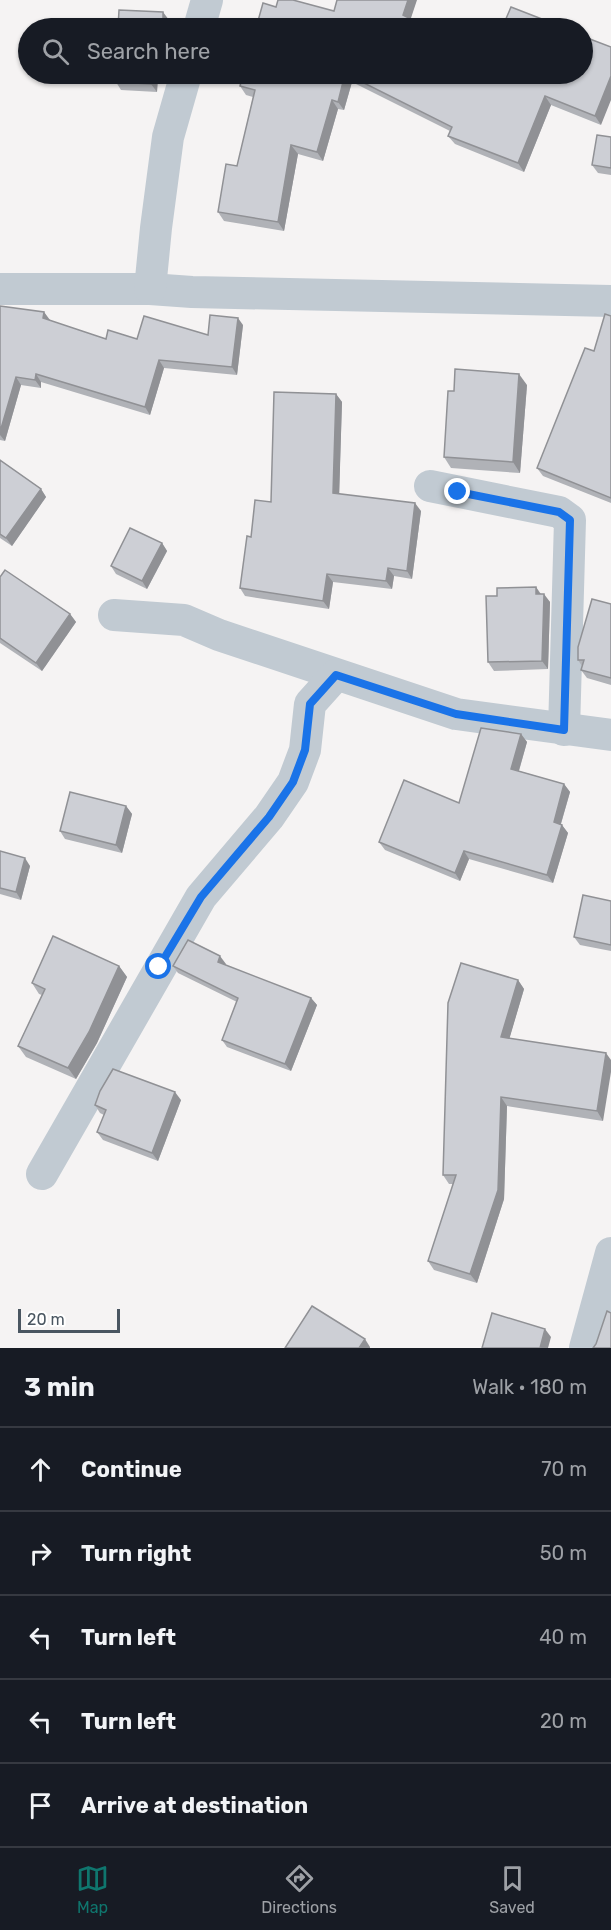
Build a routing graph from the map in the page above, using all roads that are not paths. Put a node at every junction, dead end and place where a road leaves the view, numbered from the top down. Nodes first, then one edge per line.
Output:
1 (207, 0) edge
2 (202, 18) edge
3 (183, 84) edge
4 (0, 289) edge
5 (150, 289) junction
6 (611, 302) edge
7 (430, 486) dead end
8 (114, 615) dead end
9 (336, 675) junction
10 (564, 730) junction
11 (611, 735) edge
12 (42, 1174) dead end
13 (611, 1253) edge
14 (585, 1348) edge

1 - 2 street
3 - 5 street
4 - 5 street
5 - 6 street
7 - 10 street
8 - 9 street
9 - 10 street
9 - 12 street
10 - 11 street
13 - 14 street

